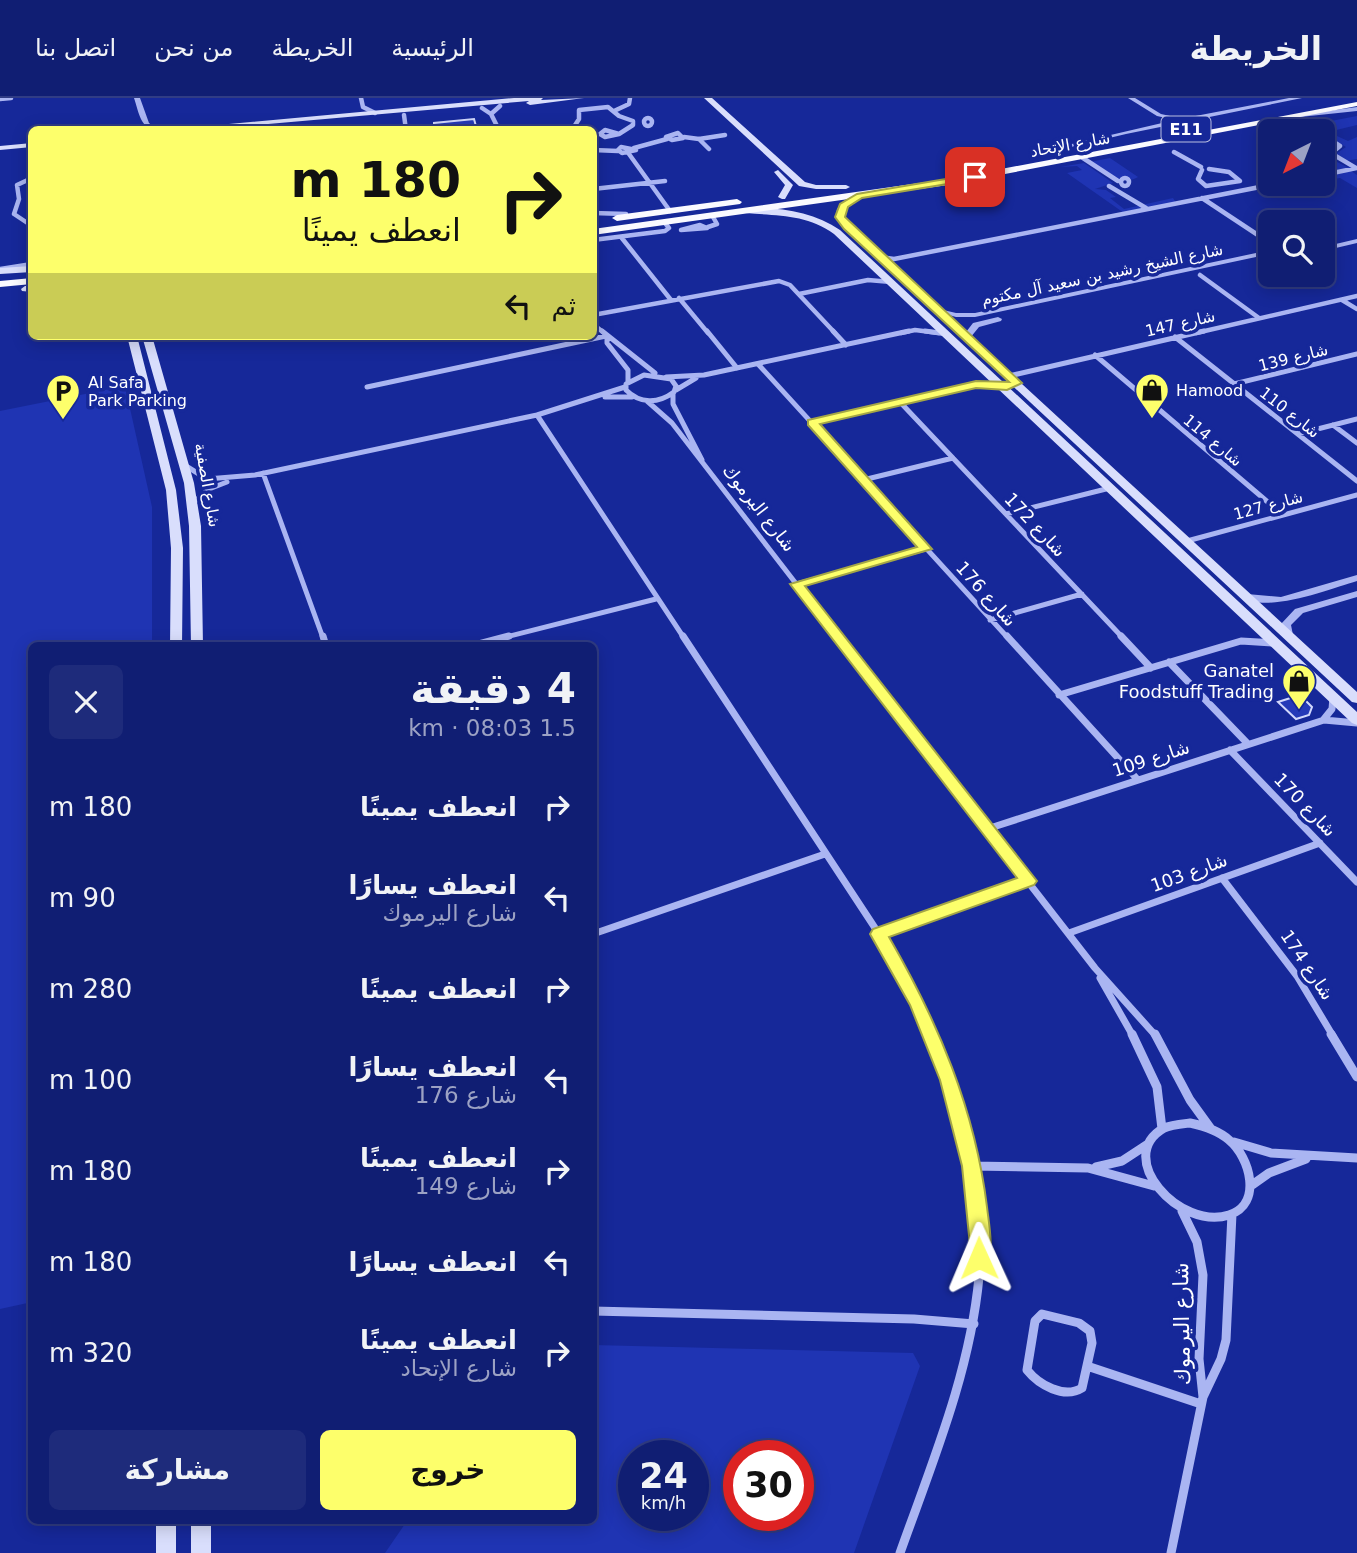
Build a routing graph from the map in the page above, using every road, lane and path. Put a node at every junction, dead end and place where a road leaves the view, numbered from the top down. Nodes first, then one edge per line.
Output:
1 (11, 98) edge
2 (137, 98) edge
3 (361, 98) edge
4 (539, 98) edge
5 (580, 98) edge
6 (630, 98) edge
7 (708, 98) edge
8 (1130, 98) edge
9 (1299, 98) edge
10 (1334, 98) edge
11 (1357, 98) edge
12 (698, 99) edge
13 (0, 100) edge
14 (500, 106) junction
15 (363, 107) junction
16 (1357, 107) edge
17 (482, 108) junction
18 (614, 111) junction
19 (375, 113) junction
20 (491, 114) junction
21 (1268, 114) junction
22 (352, 115) junction
23 (404, 115) junction
24 (1159, 115) junction
25 (1300, 115) junction
26 (324, 118) junction
27 (292, 120) junction
28 (1184, 121) junction
29 (303, 123) junction
30 (644, 124) dead end
31 (633, 125) junction
32 (1160, 125) junction
33 (143, 126) edge
34 (217, 126) edge
35 (268, 126) joint
36 (405, 126) edge
37 (497, 126) edge
38 (574, 126) edge
39 (597, 134) edge
40 (619, 134) junction
41 (601, 135) junction
42 (725, 135) dead end
43 (613, 137) junction
44 (699, 139) junction
45 (28, 143) edge
46 (0, 146) edge
47 (623, 147) junction
48 (634, 148) junction
49 (709, 149) dead end
50 (597, 150) edge
51 (618, 151) junction
52 (1174, 152) dead end
53 (629, 154) junction
54 (1050, 154) junction
55 (1335, 155) edge
56 (1083, 158) junction
57 (1202, 169) junction
58 (1335, 173) edge
59 (28, 180) edge
60 (665, 181) dead end
61 (651, 182) junction
62 (1229, 184) junction
63 (1109, 186) junction
64 (846, 187) junction
65 (1258, 187) edge
66 (1099, 188) dead end
67 (597, 189) edge
68 (1239, 190) junction
69 (860, 196) junction
70 (782, 197) junction
71 (1202, 198) junction
72 (1147, 209) junction
73 (670, 211) junction
74 (746, 211) junction
75 (597, 213) edge
76 (648, 214) junction
77 (825, 214) junction
78 (713, 217) junction
79 (597, 220) edge
80 (842, 221) junction
81 (28, 223) edge
82 (666, 226) junction
83 (597, 232) edge
84 (1357, 233) edge
85 (1258, 235) edge
86 (621, 237) junction
87 (597, 240) edge
88 (1335, 240) edge
89 (1357, 241) edge
90 (1335, 246) edge
91 (1258, 255) edge
92 (886, 263) junction
93 (1258, 263) edge
94 (28, 266) edge
95 (0, 270) edge
96 (1200, 275) junction
97 (28, 276) edge
98 (0, 279) edge
99 (868, 280) junction
100 (892, 282) junction
101 (0, 284) edge
102 (28, 287) edge
103 (28, 287) edge
104 (0, 291) edge
105 (799, 294) junction
106 (1357, 296) edge
107 (679, 298) junction
108 (671, 300) junction
109 (1342, 300) junction
110 (1357, 309) edge
111 (597, 314) edge
112 (934, 314) junction
113 (994, 315) junction
114 (1259, 318) junction
115 (597, 328) edge
116 (915, 330) junction
117 (947, 334) junction
118 (606, 337) junction
119 (967, 337) junction
120 (1175, 337) junction
121 (597, 339) edge
122 (133, 340) edge
123 (148, 340) edge
124 (592, 340) edge
125 (846, 345) junction
126 (1357, 354) edge
127 (1095, 355) junction
128 (758, 364) junction
129 (737, 368) junction
130 (988, 372) junction
131 (659, 375) junction
132 (704, 375) junction
133 (666, 377) junction
134 (1010, 382) junction
135 (627, 384) junction
136 (976, 384) junction
137 (1234, 384) junction
138 (367, 387) dead end
139 (674, 392) junction
140 (632, 397) junction
141 (594, 399) junction
142 (647, 401) junction
143 (900, 402) junction
144 (537, 415) junction
145 (1357, 419) edge
146 (812, 422) junction
147 (1333, 425) junction
148 (1298, 434) junction
149 (1357, 443) edge
150 (953, 458) junction
151 (186, 466) junction
152 (705, 467) junction
153 (263, 473) junction
154 (255, 475) junction
155 (863, 480) junction
156 (1357, 481) edge
157 (1110, 488) junction
158 (1357, 495) edge
159 (192, 503) junction
160 (1006, 514) junction
161 (1283, 515) junction
162 (1169, 525) junction
163 (1154, 528) junction
164 (1187, 541) junction
165 (925, 549) junction
166 (1357, 578) edge
167 (797, 584) junction
168 (1325, 587) junction
169 (1082, 594) junction
170 (1357, 594) edge
171 (1247, 597) junction
172 (656, 599) junction
173 (1337, 599) junction
174 (990, 620) junction
175 (1251, 621) junction
176 (1288, 635) junction
177 (1241, 640) junction
178 (176, 642) edge
179 (197, 642) edge
180 (325, 642) edge
181 (487, 642) edge
182 (1276, 644) junction
183 (1169, 662) junction
184 (1151, 668) junction
185 (1059, 695) junction
186 (1333, 697) junction
187 (1357, 699) edge
188 (1350, 708) edge
189 (1324, 719) junction
190 (1357, 721) edge
191 (1248, 744) junction
192 (1230, 750) junction
193 (1138, 780) junction
194 (987, 829) junction
195 (1320, 843) junction
196 (825, 854) junction
197 (1222, 878) junction
198 (1028, 881) junction
199 (1357, 882) edge
200 (597, 933) edge
201 (1069, 933) junction
202 (879, 934) junction
203 (1095, 968) junction
204 (1357, 1077) edge
205 (1162, 1129) junction
206 (1211, 1129) junction
207 (1230, 1140) junction
208 (1149, 1144) junction
209 (1313, 1157) junction
210 (1357, 1158) edge
211 (972, 1166) junction
212 (1088, 1168) junction
213 (1252, 1185) junction
214 (1155, 1186) junction
215 (1182, 1211) junction
216 (1232, 1214) junction
217 (597, 1311) edge
218 (974, 1324) junction
219 (1087, 1366) junction
220 (1202, 1400) junction
221 (166, 1524) edge
222 (201, 1524) edge
223 (166, 1553) edge
224 (201, 1553) edge
225 (900, 1553) edge
226 (1171, 1553) edge

1 - 13 street
2 - 33 street
3 - 15 street
4 - 19 main road
5 - 14 main road
6 - 18 street
7 - 64 main road
8 - 24 street
9 - 28 street, شارع الإتحاد
10 - 21 highway
11 - 21 highway, شارع الإتحاد / E11
12 - 70 main road
14 - 17 main road
14 - 20 street
15 - 19 street
15 - 22 street
16 - 25 street, شارع الإتحاد
16 - 25 highway, شارع الإتحاد / E11
17 - 20 street
17 - 23 main road
18 - 31 street
18 - 38 street
19 - 22 main road
20 - 37 street
21 - 54 highway, شارع الإتحاد / E11
22 - 26 main road
23 - 29 main road
23 - 36 street
24 - 28 street
24 - 32 street
25 - 56 highway, شارع الإتحاد / E11
26 - 27 main road
26 - 29 main road
27 - 34 main road
27 - 35 main road
28 - 32 street, شارع الإتحاد
29 - 35 main road
30 - 31 street
31 - 40 street
32 - 54 street, شارع الإتحاد
39 - 41 street
40 - 41 street
40 - 43 street
41 - 43 street
42 - 44 street
43 - 47 street
44 - 48 street
44 - 49 street
45 - 46 main road
47 - 48 street
47 - 51 street
48 - 53 street
50 - 51 street
51 - 53 street
52 - 57 street
53 - 61 street
54 - 64 highway, شارع الإتحاد / E11
55 - 58 street
56 - 63 street
56 - 69 highway, شارع الإتحاد / E11
57 - 62 street
57 - 62 street
59 - 81 street
60 - 61 street
61 - 67 street
61 - 73 street
62 - 68 street
63 - 66 street
63 - 72 street
64 - 70 highway, شارع الإتحاد / E11
65 - 68 street
68 - 71 street
69 - 74 highway, شارع الإتحاد / E11
69 - 80 main road
70 - 73 highway, شارع الإتحاد / E11
71 - 72 street
71 - 85 street
72 - 92 street
73 - 76 highway, شارع الإتحاد / E11
74 - 77 main road
74 - 78 highway, شارع الإتحاد / E11
75 - 76 street
76 - 79 highway, شارع الإتحاد / E11
77 - 80 main road
77 - 92 main road
78 - 82 highway, شارع الإتحاد / E11
78 - 82 street
80 - 92 main road
82 - 83 highway, شارع الإتحاد / E11
82 - 86 street
84 - 88 street
86 - 87 street
86 - 108 street
89 - 90 street
91 - 113 street, شارع الشيخ رشيد بن سعيد آل مكتوم
92 - 99 street
92 - 100 main road
92 - 112 main road
93 - 96 street, شارع الشيخ رشيد بن سعيد آل مكتوم
94 - 95 main road
96 - 113 street, شارع الشيخ رشيد بن سعيد آل مكتوم
96 - 114 street
97 - 98 highway
99 - 100 street
99 - 105 street
100 - 112 main road
101 - 102 highway
103 - 104 highway
105 - 107 street
105 - 125 street
106 - 109 street, شارع 147
107 - 108 street
107 - 129 street
108 - 111 street
109 - 110 street
109 - 114 street, شارع 147
112 - 113 street, شارع الشيخ رشيد بن سعيد آل مكتوم
112 - 116 street
112 - 117 main road
112 - 119 main road
113 - 119 street, شارع الشيخ رشيد بن سعيد آل مكتوم
114 - 120 street, شارع 147
115 - 118 street
116 - 117 street
116 - 125 street
117 - 130 main road
118 - 121 street
118 - 131 street
118 - 135 street
119 - 134 main road
120 - 127 street, شارع 147
120 - 137 street, شارع 110
122 - 178 main road
123 - 151 main road, شارع الصفية
124 - 138 street
125 - 128 street
126 - 137 street, شارع 139
127 - 134 street, شارع 147
127 - 161 street, شارع 114
128 - 129 street
128 - 146 street, شارع 176
129 - 132 street
130 - 134 main road
130 - 136 street
131 - 133 street
131 - 135 street
132 - 133 street
132 - 139 street
133 - 139 street, شارع اليرموك
134 - 136 street, شارع 147
134 - 157 main road
134 - 162 main road
135 - 140 street
135 - 141 street
136 - 143 street
137 - 148 street, شارع 110
139 - 142 street
139 - 152 street, شارع اليرموك
140 - 141 street
140 - 142 street
141 - 144 street
142 - 152 street, شارع اليرموك
143 - 146 street
143 - 150 street, شارع 172
144 - 153 street
144 - 172 street
145 - 147 street
146 - 155 street, شارع 176
147 - 148 street
147 - 149 street
148 - 156 street, شارع 110
150 - 155 street
150 - 160 street, شارع 172
151 - 154 street
151 - 159 main road, شارع الصفية
152 - 167 street, شارع اليرموك
153 - 154 street
153 - 180 street
154 - 159 street
155 - 165 street, شارع 176
157 - 160 street
157 - 163 main road
158 - 161 street, شارع 127
159 - 179 main road, شارع الصفية
160 - 169 street, شارع 172
161 - 164 street, شارع 127
162 - 163 main road
162 - 164 main road
163 - 175 main road
164 - 171 main road
165 - 167 street
165 - 174 street, شارع 176
166 - 168 street
167 - 194 street, شارع اليرموك
168 - 171 street
168 - 173 street
169 - 174 street
169 - 184 street, شارع 172
170 - 173 street
171 - 176 main road
172 - 181 street
172 - 196 street
173 - 176 street
174 - 185 street, شارع 176
175 - 177 street
175 - 182 main road
176 - 187 main road
177 - 182 street
177 - 183 street
182 - 186 main road
183 - 184 street
183 - 191 street
184 - 185 street
185 - 193 street, شارع 176
186 - 188 main road
186 - 189 street
188 - 190 main road
189 - 190 street, شارع 109
189 - 191 street, شارع 109
191 - 192 street, شارع 109
192 - 193 street, شارع 109
192 - 195 street, شارع 170
193 - 194 street, شارع 109
194 - 198 street, شارع اليرموك
195 - 197 street, شارع 103
195 - 199 street, شارع 170
196 - 200 street
196 - 202 street
197 - 201 street, شارع 103
197 - 204 street, شارع 174
198 - 201 street, شارع اليرموك
198 - 202 street
201 - 203 street, شارع اليرموك
202 - 211 street
203 - 205 street, شارع اليرموك
203 - 206 street, شارع اليرموك
205 - 206 street
205 - 208 street
206 - 207 street
207 - 209 street
207 - 213 street
208 - 212 street
208 - 214 street
209 - 210 street
209 - 213 street
211 - 212 street
211 - 218 street
212 - 214 street
213 - 216 street
214 - 215 street
215 - 216 street
215 - 220 street, شارع اليرموك
216 - 220 street, شارع اليرموك
217 - 218 street
218 - 225 street
219 - 219 street
219 - 220 street
220 - 226 street, شارع اليرموك
221 - 223 main road
222 - 224 main road

